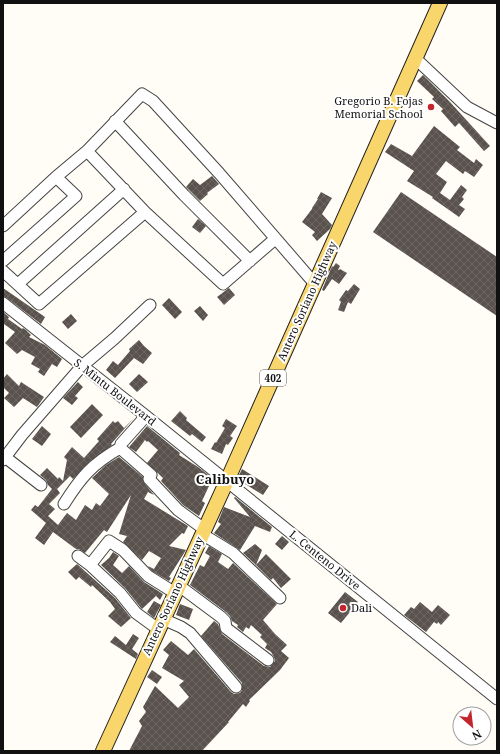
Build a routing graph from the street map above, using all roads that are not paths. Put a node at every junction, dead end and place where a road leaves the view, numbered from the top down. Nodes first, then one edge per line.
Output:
1 (440, 3) edge
2 (416, 58) junction
3 (115, 122) junction
4 (497, 123) edge
5 (87, 151) junction
6 (56, 177) junction
7 (124, 189) junction
8 (145, 212) junction
9 (3, 226) edge
10 (275, 240) junction
11 (3, 261) edge
12 (250, 261) junction
13 (3, 271) edge
14 (18, 284) junction
15 (314, 284) junction
16 (3, 303) edge
17 (150, 305) dead end
18 (82, 366) junction
19 (146, 416) junction
20 (120, 448) junction
21 (4, 458) edge
22 (227, 481) junction
23 (41, 485) dead end
24 (64, 504) dead end
25 (203, 532) junction
26 (78, 556) dead end
27 (90, 565) junction
28 (176, 589) junction
29 (280, 598) dead end
30 (160, 624) junction
31 (268, 660) dead end
32 (236, 686) dead end
33 (497, 699) edge
34 (103, 751) edge

1 - 2 main road, Antero Soriano Highway / 402
2 - 4 street
2 - 15 main road, Antero Soriano Highway / 402
3 - 5 street
3 - 10 street
3 - 12 street
5 - 6 street
5 - 7 street
6 - 9 street
6 - 11 street
7 - 8 street
7 - 14 street
8 - 12 street
8 - 14 street
10 - 12 street
10 - 15 street
13 - 14 street
15 - 22 main road, Antero Soriano Highway / 402
16 - 18 street, S. Mintu Boulevard
17 - 18 street
18 - 19 street, S. Mintu Boulevard
18 - 21 street
19 - 20 street
19 - 22 street, S. Mintu Boulevard
20 - 24 street
20 - 25 street
21 - 23 street
22 - 25 main road, Antero Soriano Highway / 402
22 - 33 street, L. Centeno Drive
25 - 28 main road, Antero Soriano Highway / 402
25 - 29 street
26 - 27 street
27 - 28 street
27 - 30 street
28 - 30 main road, Antero Soriano Highway / 402
28 - 31 street
30 - 32 street
30 - 34 main road, Antero Soriano Highway / 402

